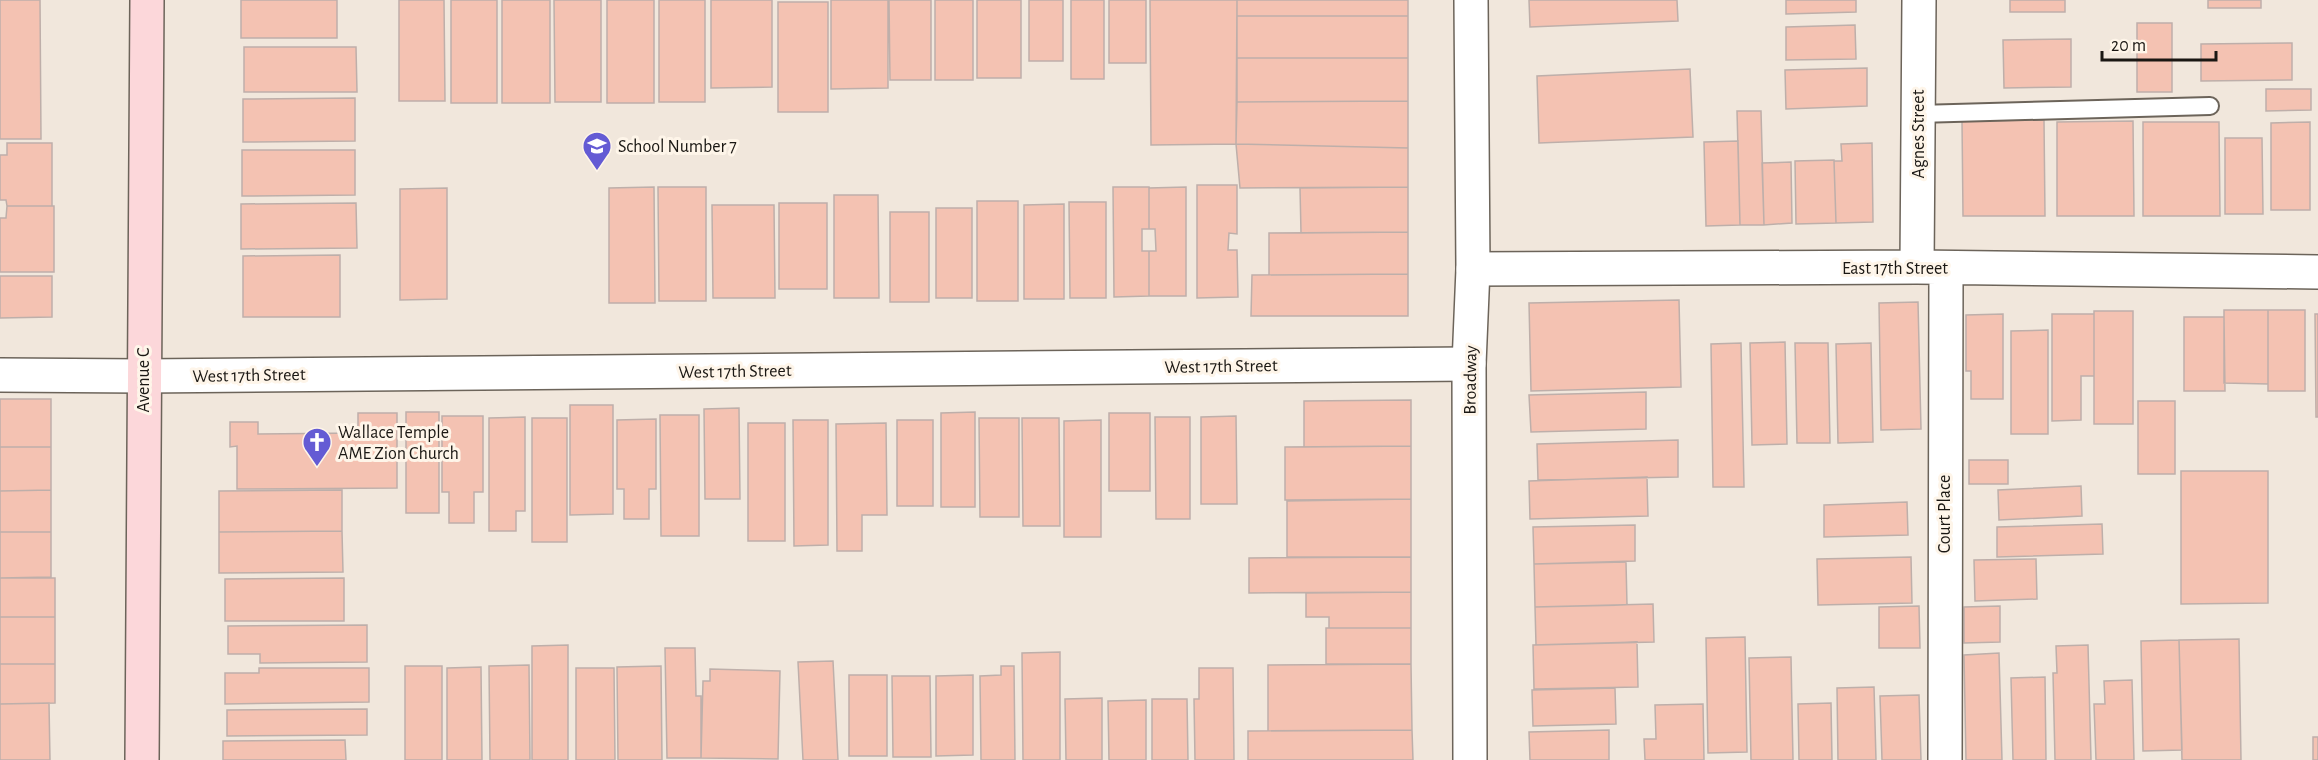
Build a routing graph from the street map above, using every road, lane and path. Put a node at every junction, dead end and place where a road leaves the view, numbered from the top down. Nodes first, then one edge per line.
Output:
1 (147, 0) edge
2 (1471, 0) edge
3 (1919, 0) edge
4 (2210, 106) dead end
5 (1918, 114) junction
6 (1931, 268) junction
7 (1473, 269) junction
8 (2318, 272) edge
9 (1469, 364) junction
10 (0, 375) edge
11 (143, 376) junction
12 (142, 760) edge
13 (1470, 760) edge
14 (1945, 760) edge

1 - 11 main road, Avenue C
2 - 7 street, Broadway
3 - 5 street, Agnes Street
4 - 5 lane
5 - 6 street, Agnes Street
6 - 7 street, East 17th Street
6 - 8 street, East 17th Street
6 - 14 street, Court Place
7 - 9 street, Broadway
9 - 11 street, West 17th Street
9 - 13 street, Broadway
10 - 11 street, West 17th Street
11 - 12 main road, Avenue C

